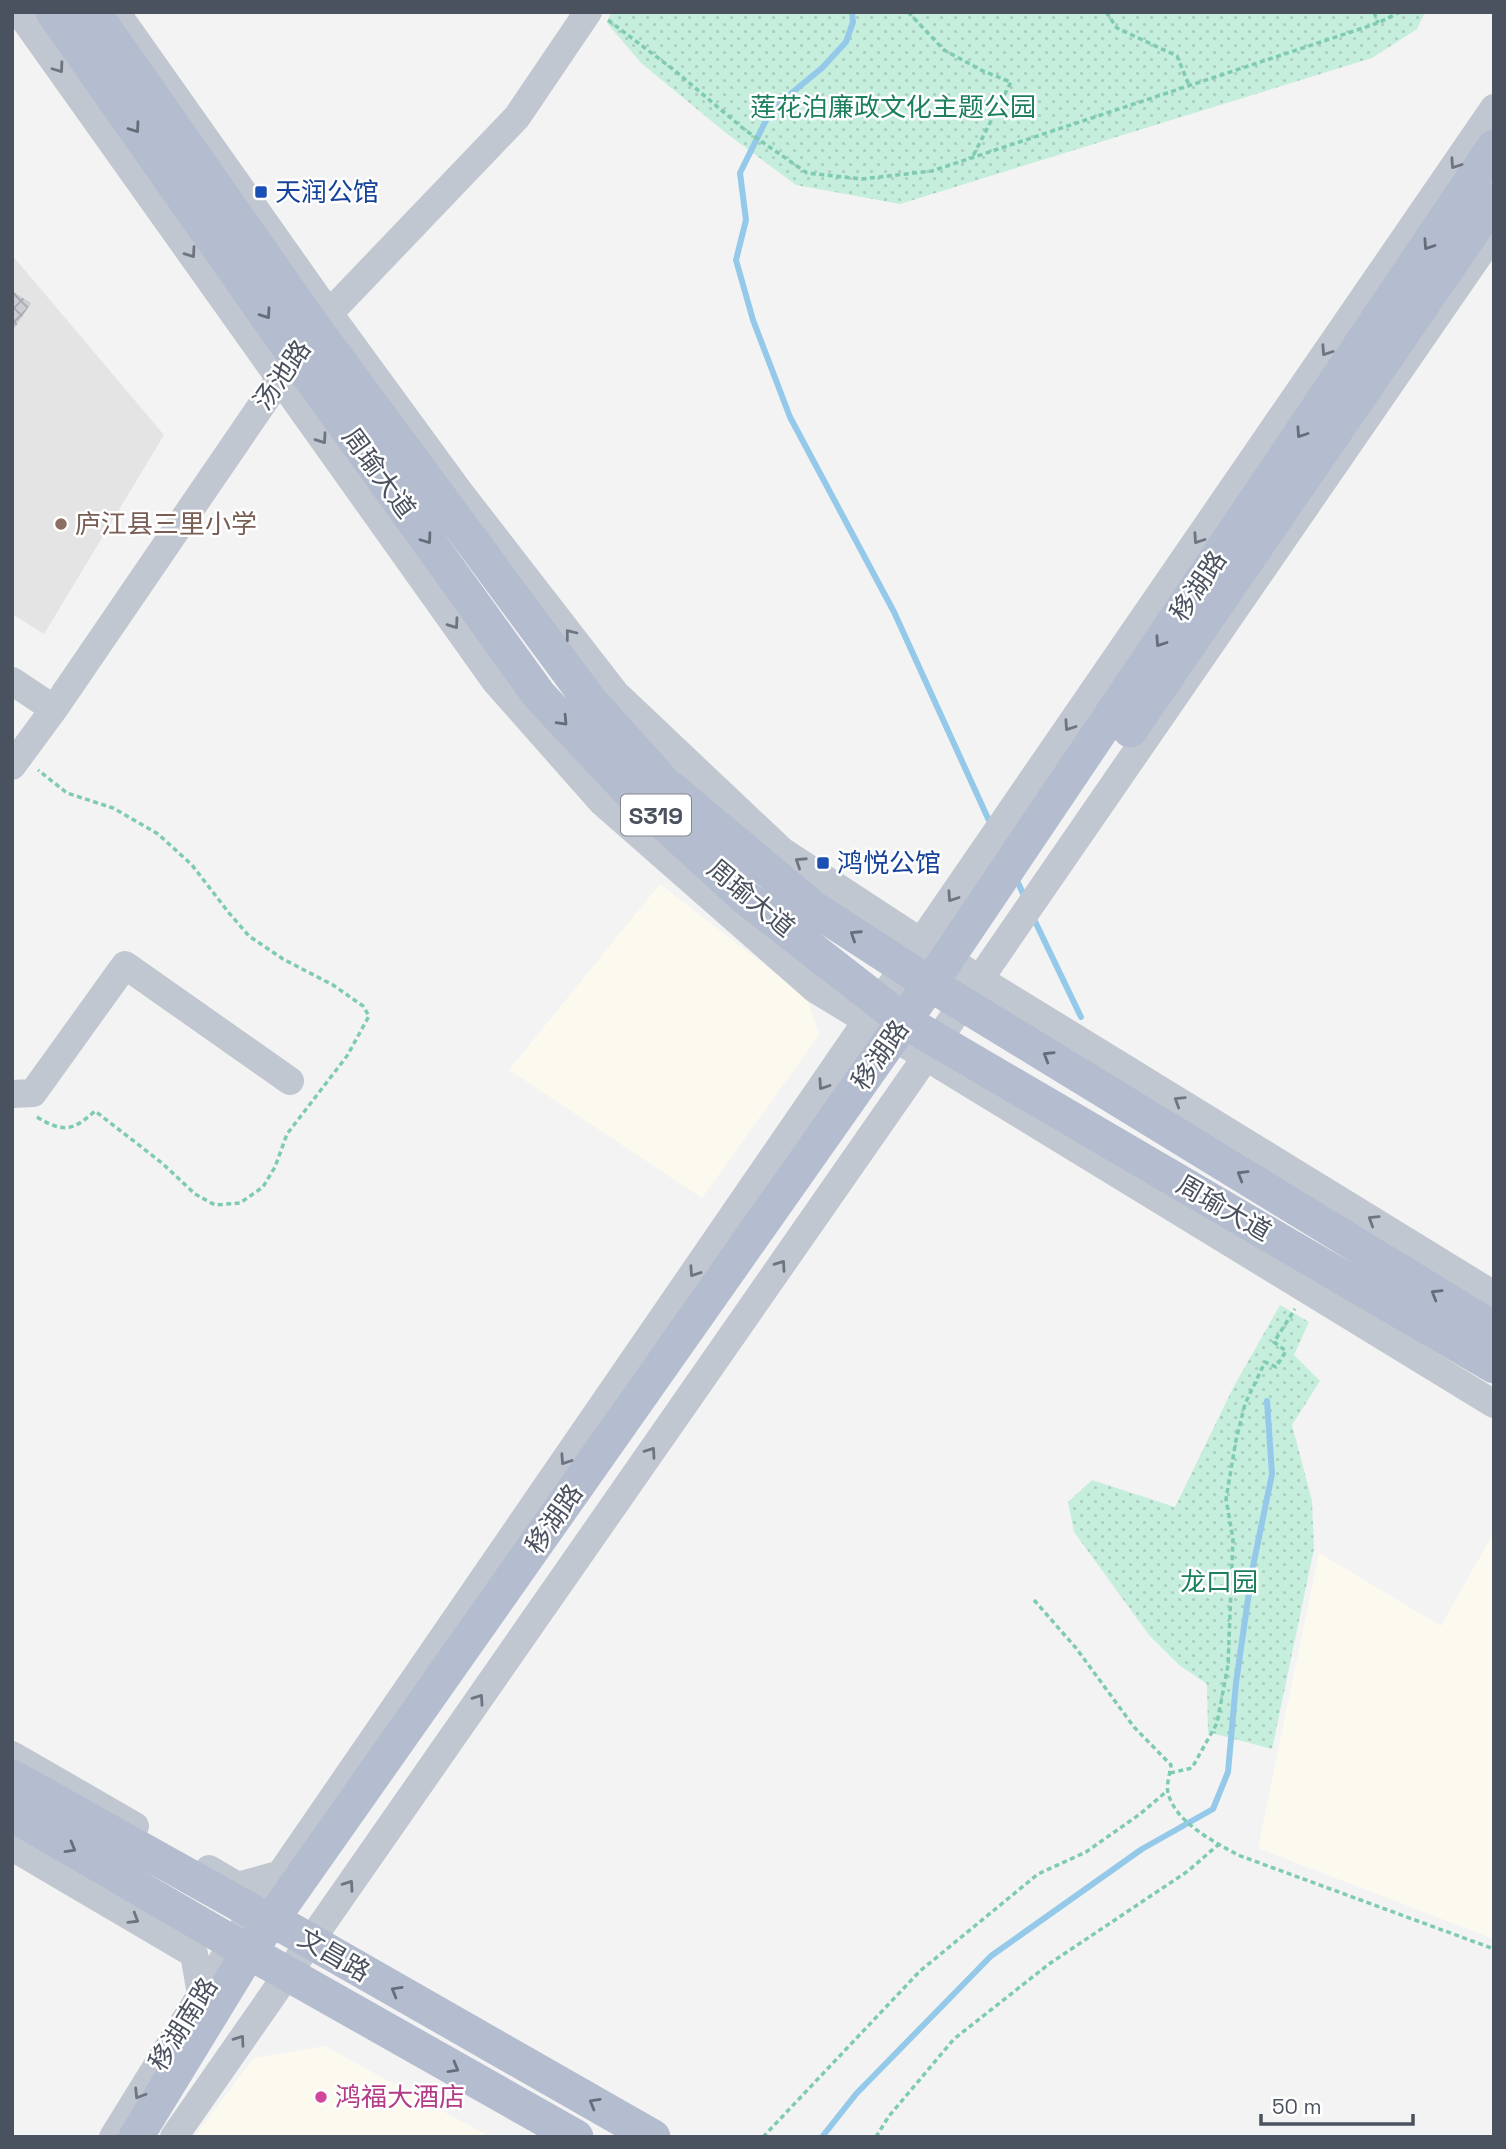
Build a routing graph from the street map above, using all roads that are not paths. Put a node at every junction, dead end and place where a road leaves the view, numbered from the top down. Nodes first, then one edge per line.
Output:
1 (19, 12) edge
2 (53, 12) edge
3 (93, 12) edge
4 (116, 12) edge
5 (570, 12) edge
6 (597, 15) edge
7 (1494, 108) edge
8 (1494, 147) edge
9 (1494, 200) edge
10 (1494, 233) edge
11 (300, 338) junction
12 (12, 681) edge
13 (46, 704) junction
14 (12, 733) edge
15 (12, 766) edge
16 (1014, 874) junction
17 (945, 975) junction
18 (905, 1032) junction
19 (289, 1081) dead end
20 (12, 1094) edge
21 (1494, 1295) edge
22 (1494, 1329) edge
23 (1494, 1366) edge
24 (1494, 1404) edge
25 (12, 1755) edge
26 (12, 1777) edge
27 (12, 1814) edge
28 (12, 1847) edge
29 (281, 1874) junction
30 (281, 1926) junction
31 (259, 1957) junction
32 (201, 1994) junction
33 (113, 2137) edge
34 (136, 2137) edge
35 (156, 2137) edge
36 (174, 2137) edge
37 (576, 2137) edge
38 (653, 2137) edge

1 -> 11 street
2 -> 11 main road, 周瑜大道 / S319
3 - 11 main road, 周瑜大道 / S319
4 - 11 street
5 - 11 street, 汤池路
6 - 11 street, 汤池路
7 -> 16 street, 移湖路
8 -> 16 main road, 移湖路
9 - 16 main road, 移湖路
10 - 16 street, 移湖路
11 - 13 street, 汤池路
17 -> 11 main road, 周瑜大道 / S319
11 -> 18 main road, 周瑜大道 / S319
12 - 13 street
13 - 14 street, 汤池路
13 - 15 street, 汤池路
16 - 17 main road, 移湖路
16 - 17 street, 移湖路
17 - 18 main road, 移湖路
21 -> 17 street
22 -> 17 main road, 周瑜大道 / S319
18 - 23 main road, 周瑜大道 / S319
18 - 24 street
18 -> 29 street, 移湖路
18 - 30 main road, 移湖路
19 - 20 street
25 - 29 street
26 - 30 main road, 文昌路
27 -> 31 main road, 文昌路
28 -> 32 street
29 - 30 street, 移湖路
30 - 31 main road, 移湖路
38 -> 30 main road, 文昌路
31 - 32 street, 移湖南路
31 - 34 main road, 移湖南路
31 - 35 main road, 移湖南路
36 -> 31 street, 移湖南路
31 -> 37 main road, 文昌路
32 -> 33 street, 移湖南路

